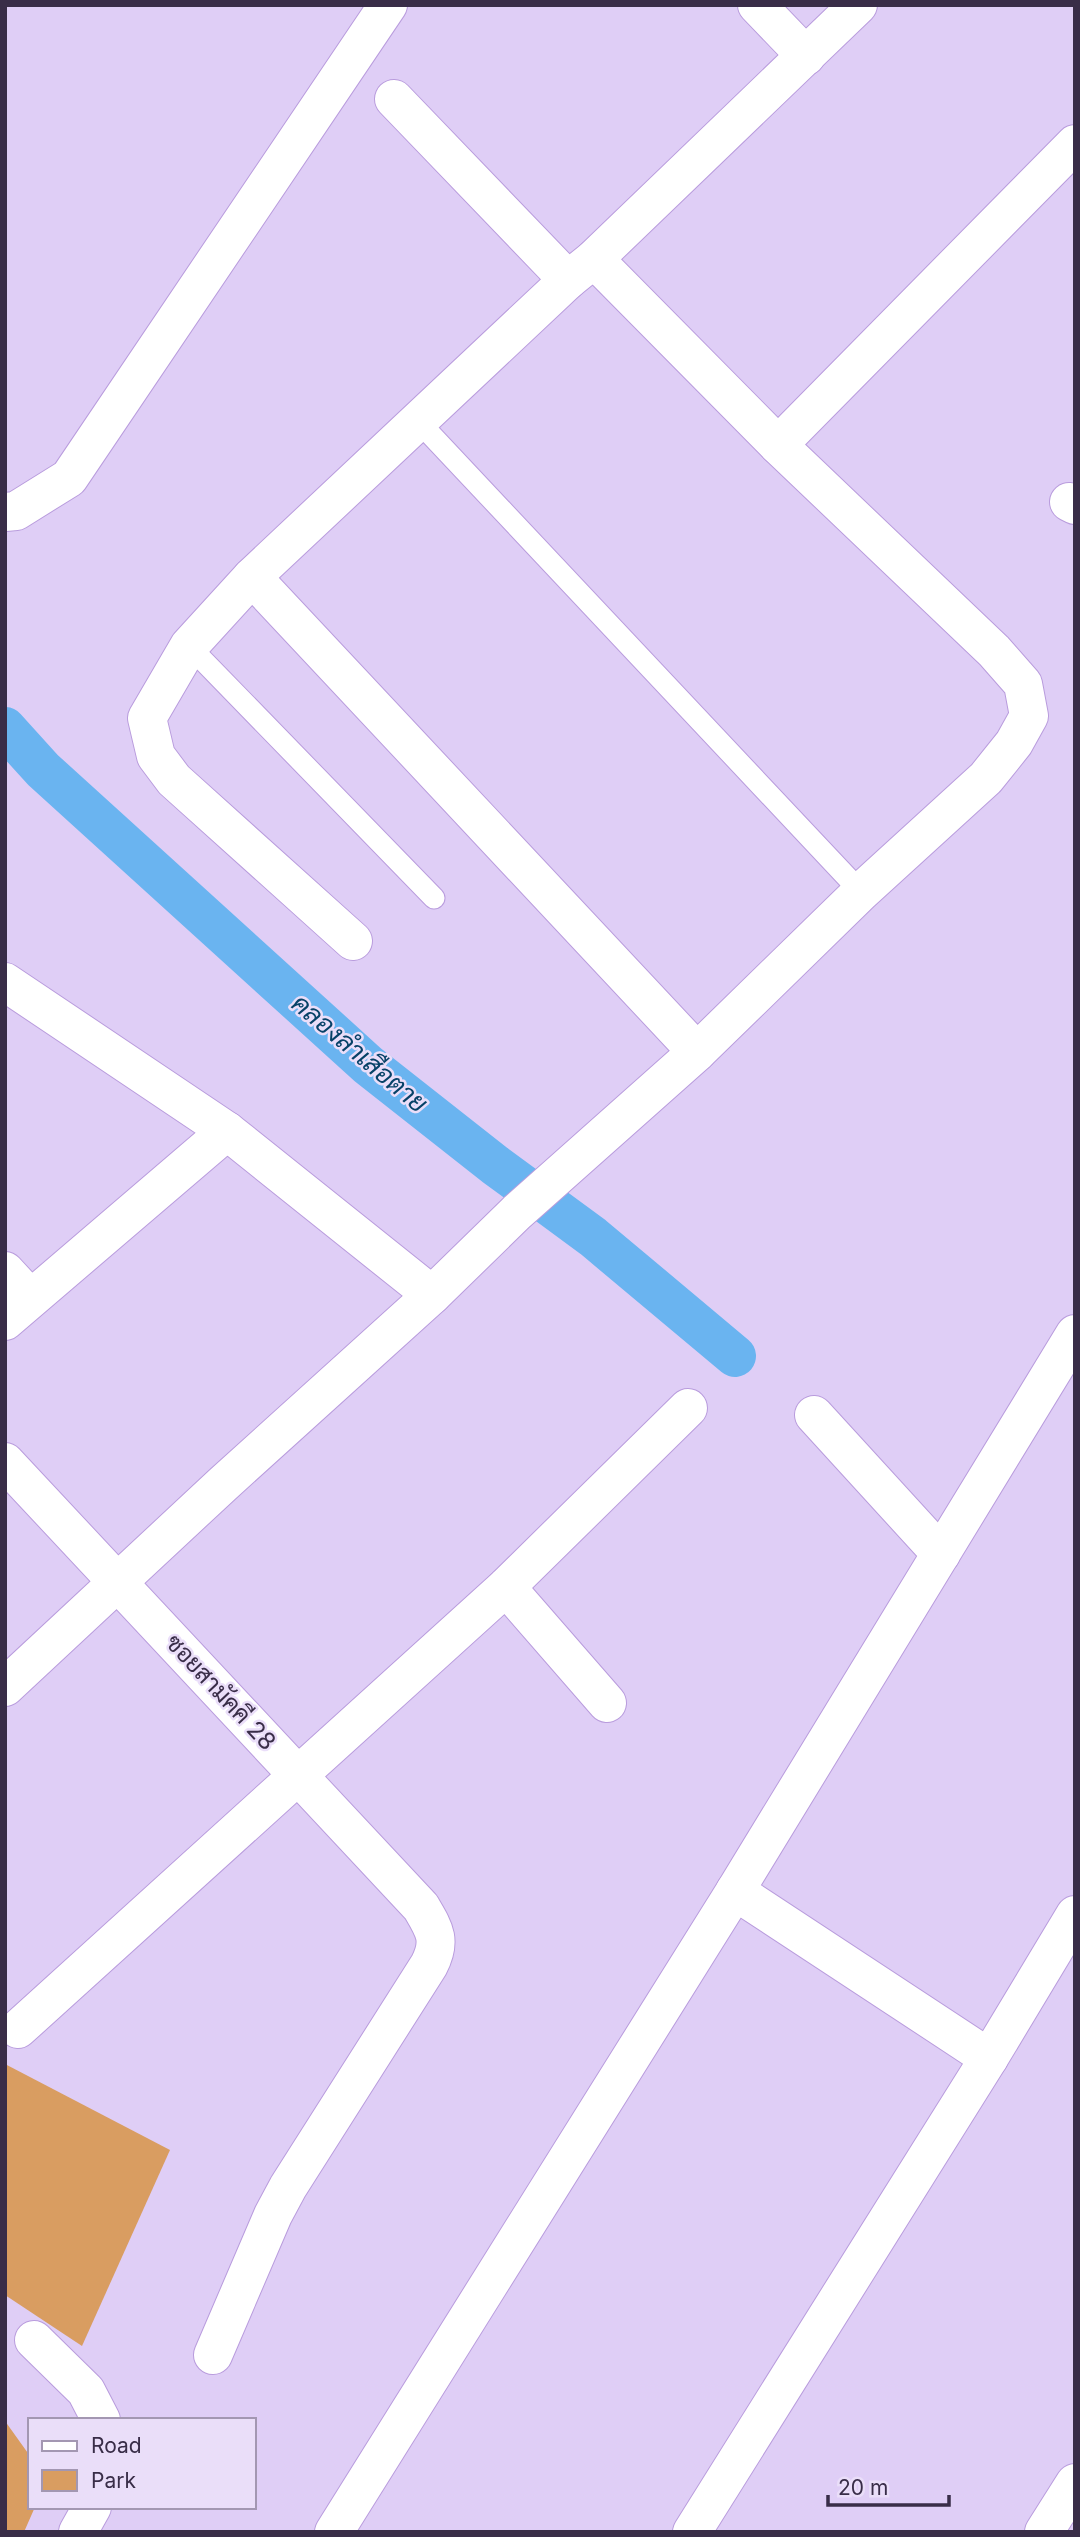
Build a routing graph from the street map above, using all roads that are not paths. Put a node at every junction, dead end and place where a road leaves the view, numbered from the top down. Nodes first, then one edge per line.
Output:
1 (388, 5) edge
2 (757, 5) edge
3 (859, 5) edge
4 (806, 56) junction
5 (394, 99) dead end
6 (1075, 144) edge
7 (581, 269) junction
8 (419, 422) junction
9 (778, 445) junction
10 (5, 512) edge
11 (252, 577) junction
12 (189, 646) junction
13 (862, 892) junction
14 (434, 898) dead end
15 (353, 941) dead end
16 (5, 982) edge
17 (696, 1052) junction
18 (227, 1131) junction
19 (432, 1295) junction
20 (13, 1297) edge
21 (1075, 1334) edge
22 (688, 1408) dead end
23 (814, 1415) dead end
24 (5, 1462) edge
25 (940, 1554) junction
26 (118, 1582) junction
27 (506, 1587) junction
28 (5, 1686) edge
29 (607, 1703) dead end
30 (300, 1775) junction
31 (735, 1891) junction
32 (1075, 1915) edge
33 (18, 2029) dead end
34 (989, 2058) junction
35 (34, 2340) dead end
36 (214, 2355) dead end
37 (100, 2418) edge
38 (1075, 2483) edge
39 (91, 2509) edge
40 (78, 2532) edge
41 (334, 2532) edge
42 (692, 2532) edge
43 (1044, 2532) edge

1 - 10 street
2 - 4 street
3 - 4 street
4 - 7 street
5 - 7 street
6 - 9 street
7 - 8 street
7 - 9 street
8 - 11 street
8 - 13 lane
9 - 13 street
11 - 12 street
11 - 17 street
12 - 14 lane
12 - 15 street
13 - 17 street
16 - 18 street
17 - 19 street
18 - 19 street
18 - 20 street
19 - 26 street
21 - 25 street
22 - 27 street
23 - 25 street
24 - 26 street, ซอยสามัคคี 28
25 - 31 street
26 - 28 street
26 - 30 street, ซอยสามัคคี 28
27 - 29 street
27 - 30 street
30 - 33 street
30 - 36 street, ซอยสามัคคี 28
31 - 34 street
31 - 41 street
32 - 34 street
34 - 42 street
35 - 37 street
38 - 43 street
39 - 40 street

